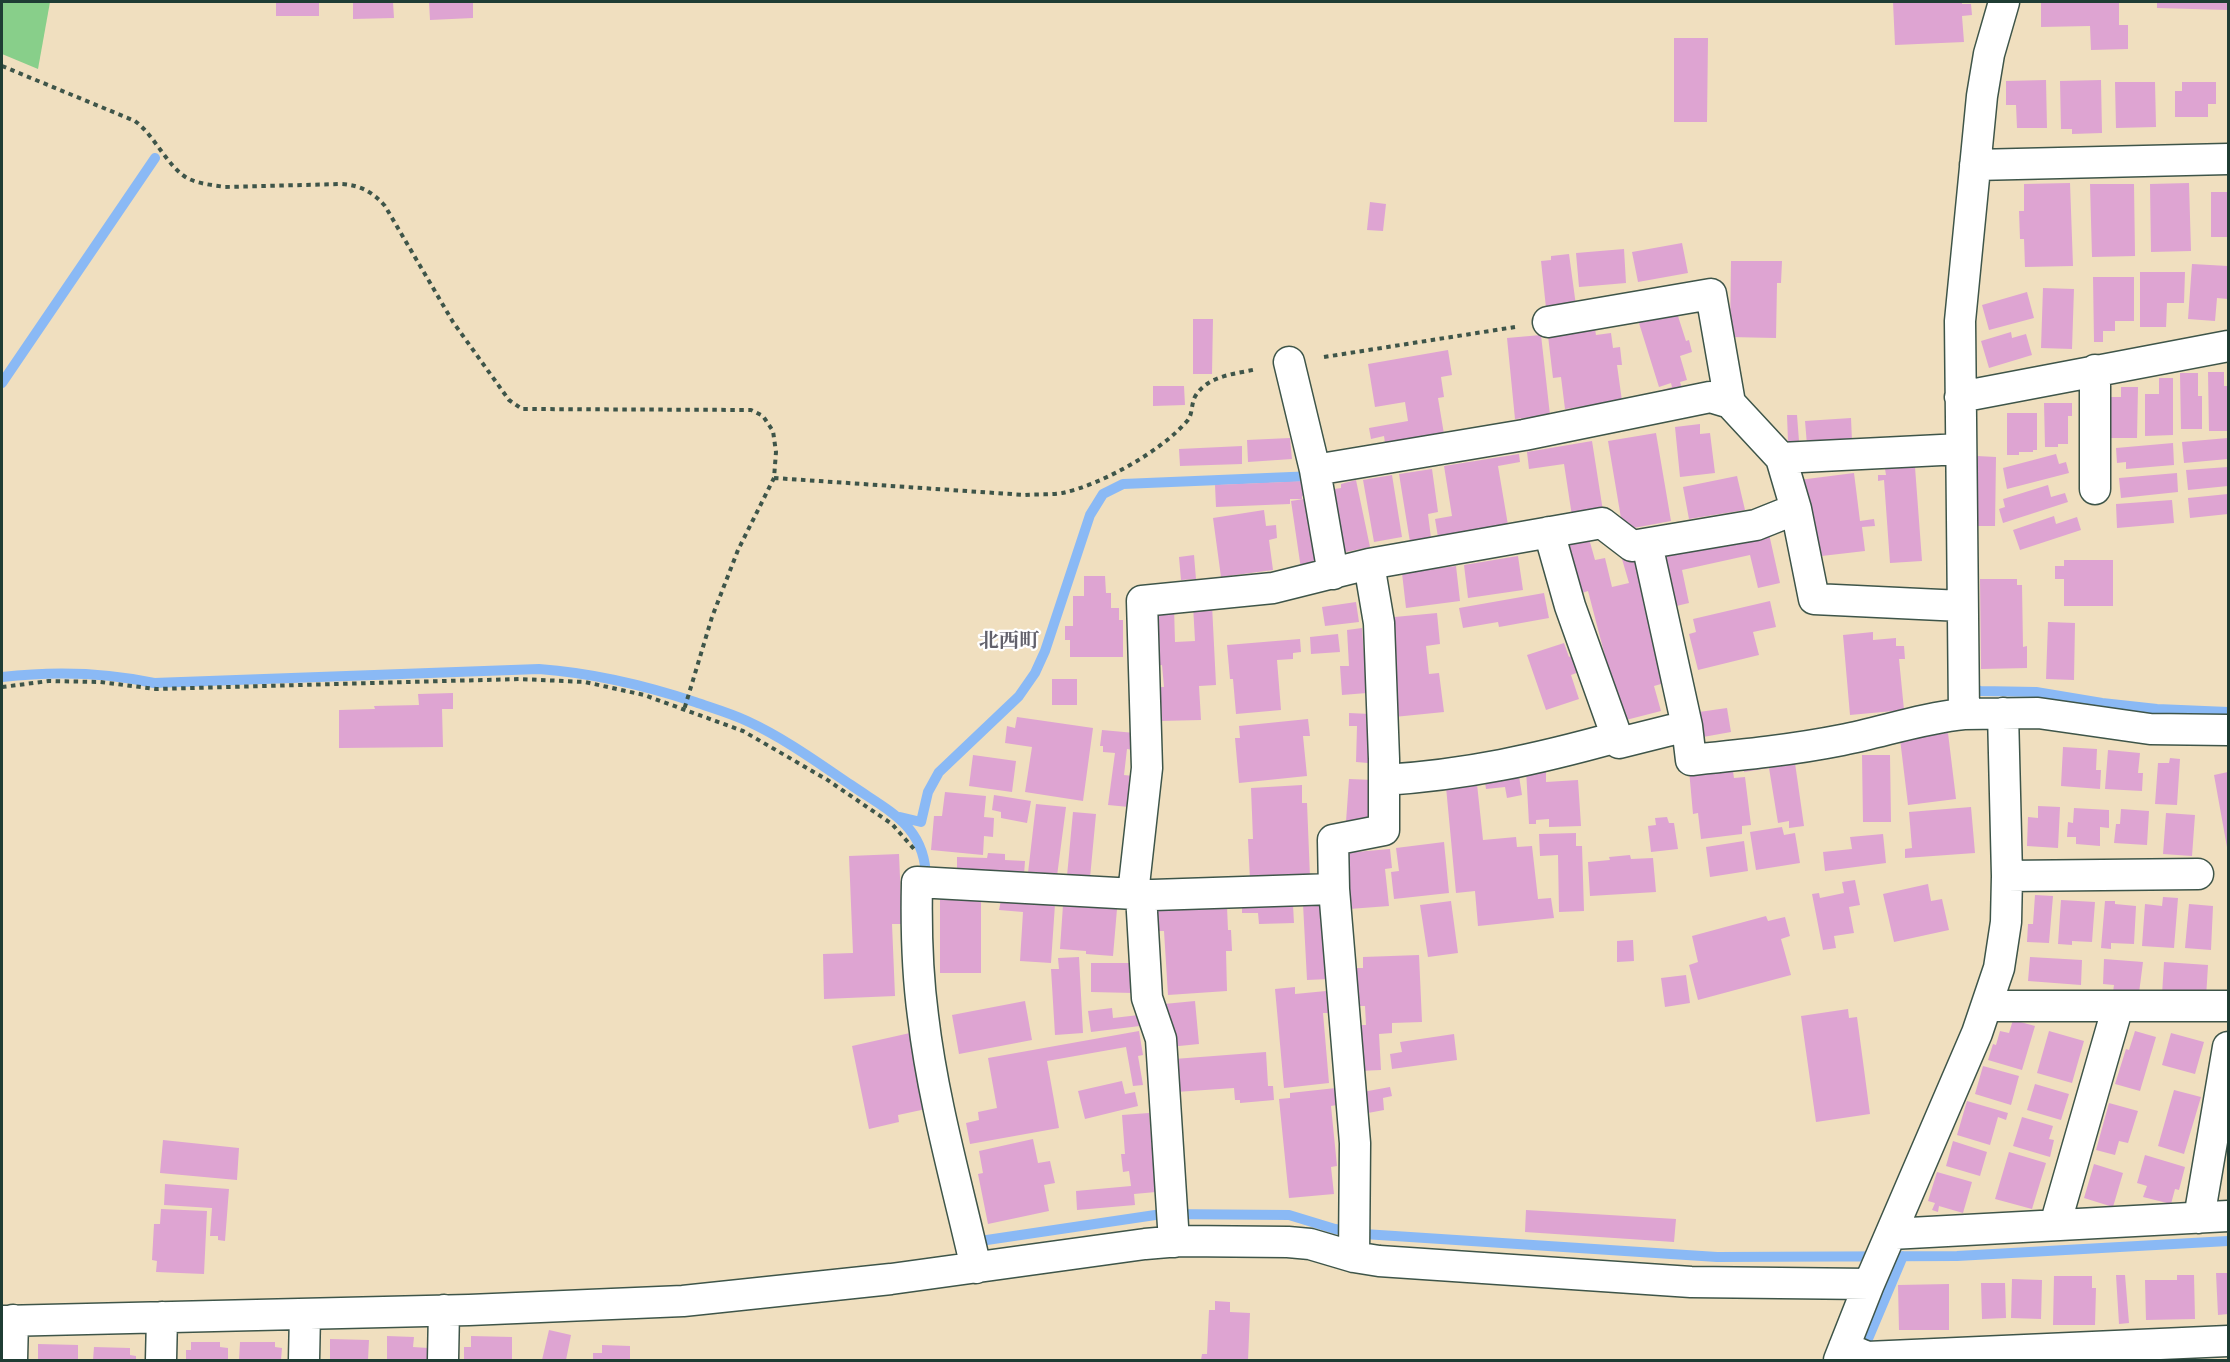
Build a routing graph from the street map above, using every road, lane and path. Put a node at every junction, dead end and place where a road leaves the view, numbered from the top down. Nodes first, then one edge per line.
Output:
1 (2004, 2) edge
2 (2, 66) edge
3 (2229, 159) edge
4 (1975, 165) junction
5 (1548, 322) joint
6 (2229, 346) edge
7 (1289, 362) junction
8 (2095, 370) junction
9 (1960, 397) junction
10 (1730, 402) junction
11 (1961, 448) junction
12 (1781, 458) junction
13 (774, 478) junction
14 (1316, 478) junction
15 (2095, 489) dead end
16 (1786, 513) junction
17 (1549, 532) junction
18 (1647, 544) junction
19 (1369, 564) junction
20 (1333, 574) junction
21 (1962, 606) junction
22 (2, 687) edge
23 (1964, 696) junction
24 (684, 710) junction
25 (2003, 713) junction
26 (1687, 726) junction
27 (2229, 730) edge
28 (1617, 737) junction
29 (1384, 780) junction
30 (2198, 874) dead end
31 (2007, 876) junction
32 (923, 883) junction
33 (1334, 890) junction
34 (1137, 894) junction
35 (1987, 1006) junction
36 (2118, 1006) junction
37 (2229, 1006) edge
38 (2229, 1047) edge
39 (2229, 1216) edge
40 (2199, 1218) junction
41 (1173, 1224) junction
42 (2055, 1225) junction
43 (1891, 1234) junction
44 (1354, 1242) junction
45 (976, 1268) junction
46 (1869, 1284) junction
47 (444, 1310) junction
48 (304, 1314) junction
49 (162, 1317) junction
50 (7, 1320) edge
51 (2229, 1342) edge
52 (1850, 1355) edge
53 (2035, 1355) edge
54 (12, 1360) edge
55 (161, 1360) edge
56 (304, 1360) edge
57 (443, 1360) edge
58 (2222, 1360) edge

1 - 4 street
2 - 13 path
3 - 4 street
4 - 9 street
5 - 7 path
5 - 10 street
6 - 8 street
7 - 13 path
7 - 14 street
8 - 9 street
8 - 15 street
9 - 11 street
10 - 12 street
10 - 14 street
11 - 12 street
11 - 21 street
12 - 16 street
13 - 24 path
14 - 20 street
16 - 18 street
16 - 21 street
17 - 18 street
17 - 19 street
17 - 28 street
18 - 26 street
19 - 20 street
19 - 29 street
20 - 34 street
21 - 23 street
22 - 24 path
23 - 25 street
23 - 26 street
24 - 32 path
25 - 27 street
25 - 31 street
26 - 28 street
28 - 29 street
29 - 33 street
30 - 31 street
31 - 35 street
32 - 34 street
32 - 45 street
33 - 34 street
33 - 44 street
34 - 41 street
35 - 36 street
35 - 43 street
36 - 37 street
36 - 42 street
38 - 40 street
39 - 40 street
40 - 42 street
41 - 44 street
41 - 45 street
42 - 43 street
43 - 46 street
44 - 46 street
45 - 47 street
46 - 52 street
47 - 48 street
47 - 57 street
48 - 49 street
48 - 56 street
49 - 50 street
49 - 55 street
50 - 54 street
51 - 53 street
51 - 58 street
52 - 53 street

